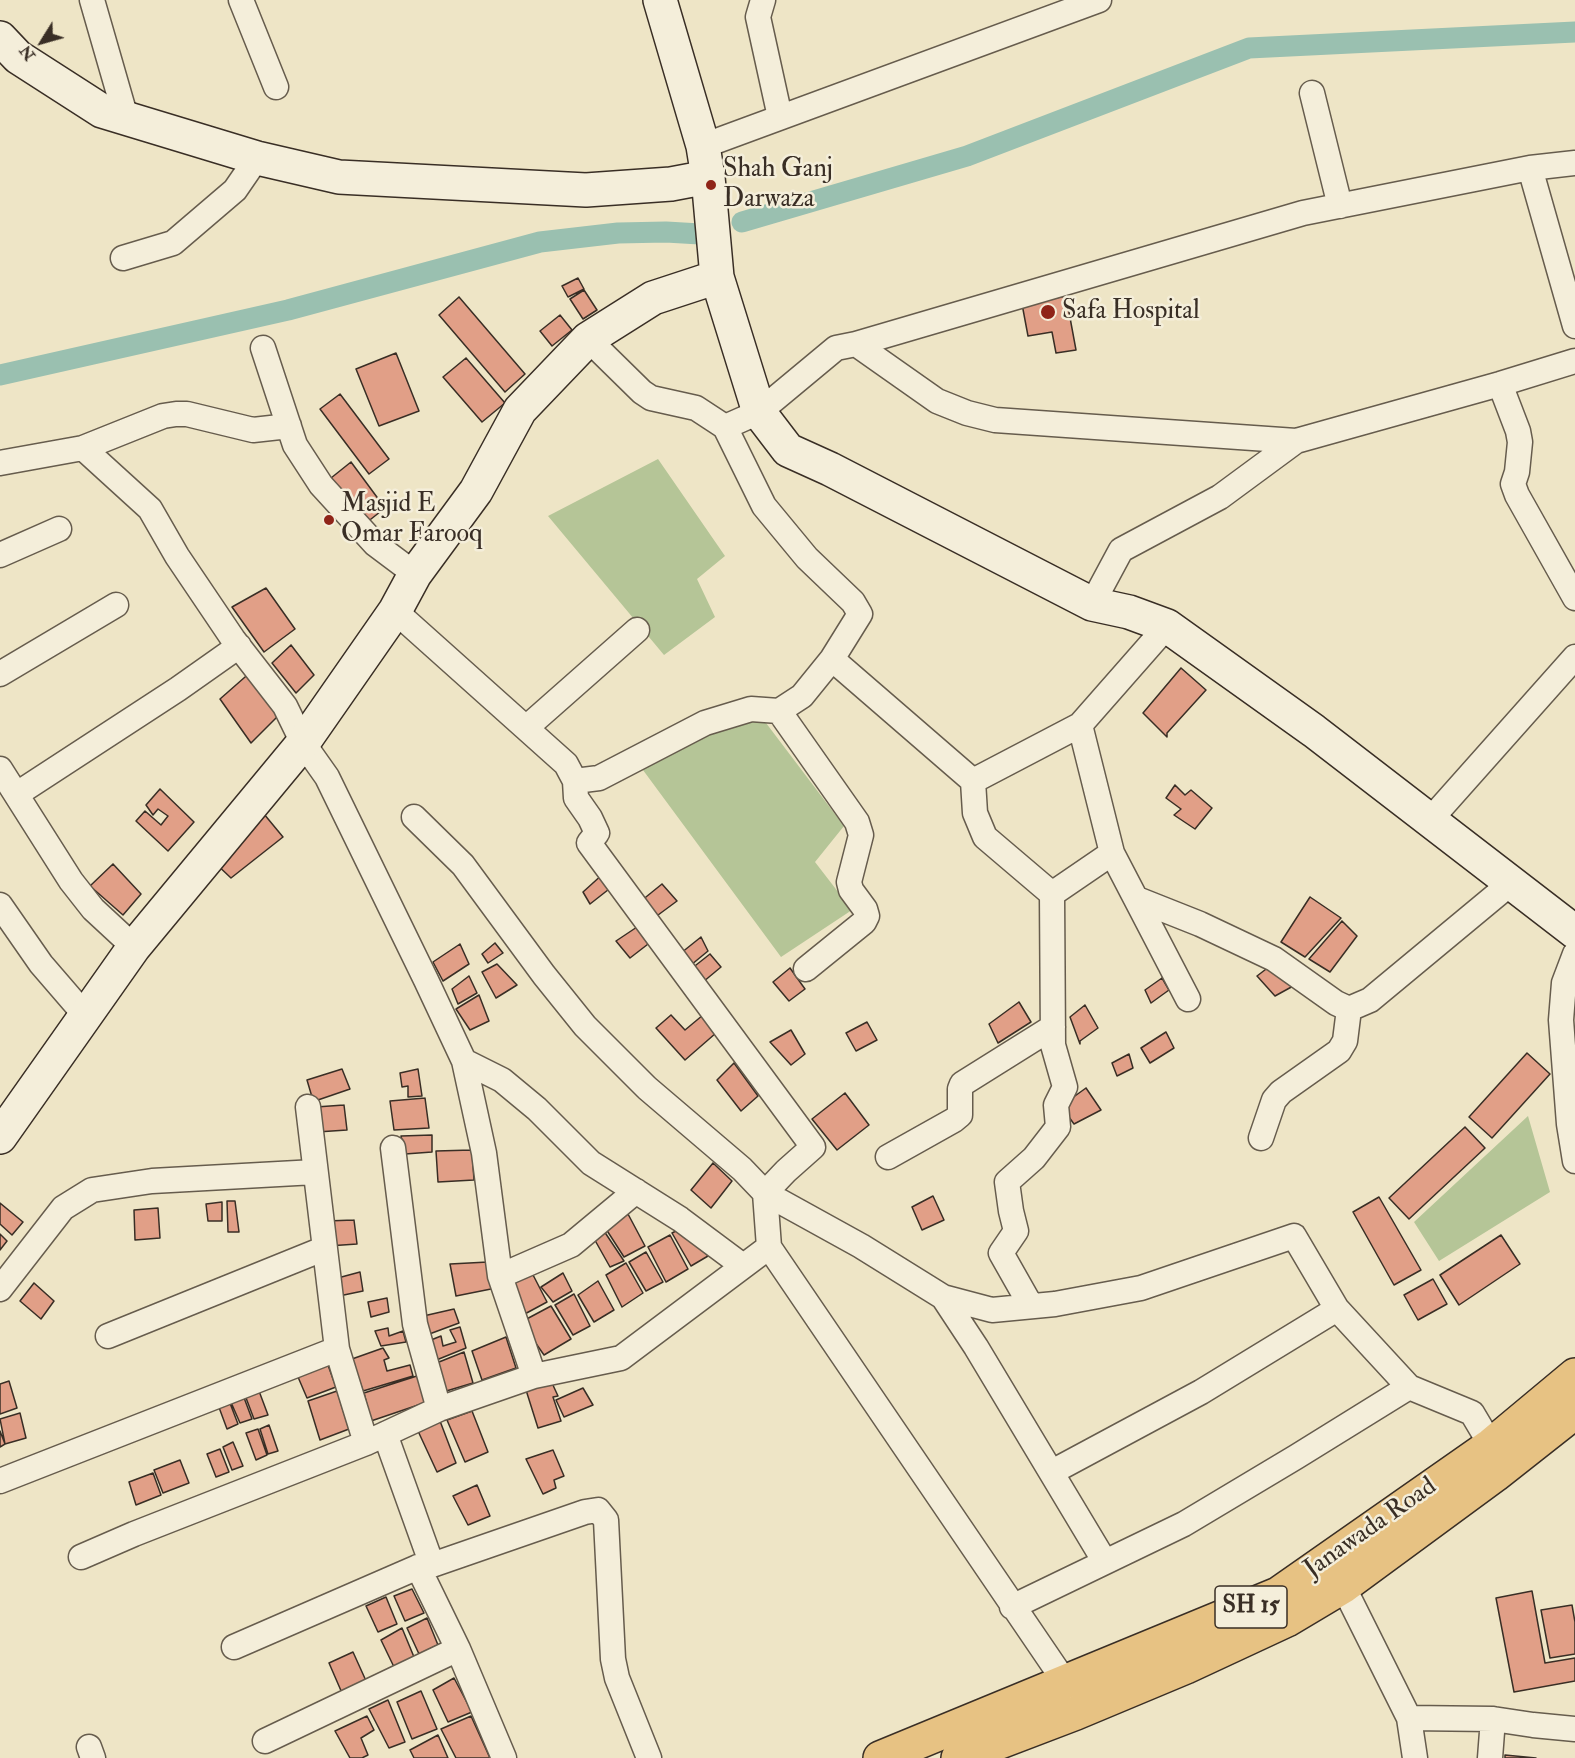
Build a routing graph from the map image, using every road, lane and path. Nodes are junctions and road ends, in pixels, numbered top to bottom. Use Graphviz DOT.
graph roads {
  1 [pos="92,0"];
  2 [pos="241,0"];
  3 [pos="660,0"];
  4 [pos="763,0"];
  5 [pos="1099,0"];
  6 [pos="0,38"];
  7 [pos="276,87"];
  8 [pos="1312,93"];
  9 [pos="780,117"];
  10 [pos="126,118"];
  11 [pos="257,158"];
  12 [pos="706,161"];
  13 [pos="1575,163"];
  14 [pos="1530,168"];
  15 [pos="1340,206"];
  16 [pos="123,258"];
  17 [pos="717,277"];
  18 [pos="1575,326"];
  19 [pos="588,339"];
  20 [pos="856,344"];
  21 [pos="263,348"];
  22 [pos="1575,361"];
  23 [pos="1500,384"];
  24 [pos="759,412"];
  25 [pos="289,426"];
  26 [pos="725,427"];
  27 [pos="1296,441"];
  28 [pos="83,448"];
  29 [pos="0,463"];
  30 [pos="59,529"];
  31 [pos="0,555"];
  32 [pos="415,574"];
  33 [pos="1575,598"];
  34 [pos="1092,604"];
  35 [pos="116,605"];
  36 [pos="394,611"];
  37 [pos="1167,626"];
  38 [pos="637,630"];
  39 [pos="239,646"];
  40 [pos="1575,657"];
  41 [pos="832,658"];
  42 [pos="0,674"];
  43 [pos="779,711"];
  44 [pos="1080,725"];
  45 [pos="526,728"];
  46 [pos="303,742"];
  47 [pos="0,769"];
  48 [pos="575,781"];
  49 [pos="973,781"];
  50 [pos="17,794"];
  51 [pos="414,818"];
  52 [pos="1430,820"];
  53 [pos="1112,853"];
  54 [pos="1511,883"];
  55 [pos="1052,894"];
  56 [pos="1137,899"];
  57 [pos="0,905"];
  58 [pos="1575,932"];
  59 [pos="134,947"];
  60 [pos="1575,954"];
  61 [pos="806,969"];
  62 [pos="1188,999"];
  63 [pos="1350,1009"];
  64 [pos="85,1015"];
  65 [pos="1053,1027"];
  66 [pos="464,1061"];
  67 [pos="308,1107"];
  68 [pos="0,1137"];
  69 [pos="1261,1138"];
  70 [pos="393,1148"];
  71 [pos="888,1157"];
  72 [pos="1575,1161"];
  73 [pos="315,1172"];
  74 [pos="636,1191"];
  75 [pos="765,1193"];
  76 [pos="769,1247"];
  77 [pos="323,1249"];
  78 [pos="743,1266"];
  79 [pos="500,1276"];
  80 [pos="0,1289"];
  81 [pos="943,1297"];
  82 [pos="1031,1306"];
  83 [pos="1337,1309"];
  84 [pos="108,1336"];
  85 [pos="337,1349"];
  86 [pos="1575,1375"];
  87 [pos="534,1376"];
  88 [pos="1409,1387"];
  89 [pos="439,1409"];
  90 [pos="1575,1412"];
  91 [pos="376,1438"];
  92 [pos="1491,1445"];
  93 [pos="1052,1472"];
  94 [pos="0,1481"];
  95 [pos="81,1557"];
  96 [pos="1105,1562"];
  97 [pos="425,1566"];
  98 [pos="1337,1573"];
  99 [pos="1012,1607"];
  100 [pos="234,1647"];
  101 [pos="458,1649"];
  102 [pos="1065,1682"];
  103 [pos="1076,1713"];
  104 [pos="1409,1718"];
  105 [pos="1493,1719"];
  106 [pos="1575,1729"];
  107 [pos="265,1741"];
  108 [pos="998,1751"];
  109 [pos="504,1758"];
  110 [pos="649,1758"];
  111 [pos="880,1758"];
  112 [pos="958,1758"];
  113 [pos="1415,1758"];
  114 [pos="1490,1758"];
  1 -- 10 [label="street"];
  2 -- 7 [label="street"];
  3 -- 12 [label="street"];
  4 -- 9 [label="street"];
  5 -- 9 [label="street"];
  6 -- 10 [label="street"];
  8 -- 15 [label="street"];
  9 -- 12 [label="street"];
  10 -- 11 [label="street"];
  11 -- 12 [label="street"];
  11 -- 16 [label="street"];
  12 -- 17 [label="street"];
  13 -- 14 [label="street"];
  14 -- 15 [label="street"];
  14 -- 18 [label="street"];
  15 -- 20 [label="street"];
  17 -- 19 [label="street"];
  17 -- 24 [label="street"];
  19 -- 26 [label="street"];
  19 -- 32 [label="street"];
  20 -- 24 [label="street"];
  20 -- 27 [label="street"];
  21 -- 25 [label="street"];
  22 -- 23 [label="street"];
  23 -- 27 [label="street"];
  23 -- 33 [label="street"];
  24 -- 26 [label="street"];
  24 -- 34 [label="street"];
  25 -- 28 [label="street"];
  25 -- 32 [label="street"];
  26 -- 41 [label="street"];
  27 -- 34 [label="street"];
  28 -- 29 [label="street"];
  28 -- 39 [label="street"];
  30 -- 31 [label="street"];
  32 -- 36 [label="street"];
  34 -- 37 [label="street"];
  35 -- 42 [label="street"];
  36 -- 45 [label="street"];
  36 -- 46 [label="street"];
  37 -- 44 [label="street"];
  37 -- 52 [label="street"];
  38 -- 45 [label="street"];
  39 -- 46 [label="street"];
  39 -- 50 [label="street"];
  40 -- 52 [label="street"];
  41 -- 43 [label="street"];
  41 -- 49 [label="street"];
  43 -- 48 [label="street"];
  43 -- 61 [label="street"];
  44 -- 49 [label="street"];
  44 -- 53 [label="street"];
  45 -- 48 [label="street"];
  46 -- 59 [label="street"];
  46 -- 66 [label="street"];
  47 -- 50 [label="street"];
  48 -- 75 [label="street"];
  49 -- 55 [label="street"];
  50 -- 59 [label="street"];
  51 -- 75 [label="street"];
  52 -- 54 [label="street"];
  53 -- 55 [label="street"];
  53 -- 56 [label="street"];
  54 -- 58 [label="street"];
  54 -- 63 [label="street"];
  55 -- 65 [label="street"];
  56 -- 62 [label="street"];
  56 -- 63 [label="street"];
  57 -- 64 [label="street"];
  59 -- 64 [label="street"];
  60 -- 72 [label="street"];
  63 -- 69 [label="street"];
  64 -- 68 [label="street"];
  65 -- 71 [label="street"];
  65 -- 82 [label="street"];
  66 -- 74 [label="street"];
  66 -- 79 [label="street"];
  67 -- 73 [label="street"];
  70 -- 89 [label="street"];
  73 -- 77 [label="street"];
  73 -- 80 [label="street"];
  74 -- 78 [label="street"];
  74 -- 79 [label="street"];
  75 -- 76 [label="street"];
  75 -- 81 [label="street"];
  76 -- 78 [label="street"];
  76 -- 99 [label="street"];
  77 -- 84 [label="street"];
  77 -- 85 [label="street"];
  78 -- 87 [label="street"];
  79 -- 87 [label="street"];
  81 -- 82 [label="street"];
  81 -- 93 [label="street"];
  82 -- 83 [label="street"];
  83 -- 88 [label="street"];
  83 -- 93 [label="street"];
  85 -- 91 [label="street"];
  85 -- 94 [label="street"];
  86 -- 92 [label="main road, Janawada Road / SH 15"];
  87 -- 89 [label="street"];
  88 -- 92 [label="street"];
  88 -- 96 [label="street"];
  89 -- 91 [label="street"];
  90 -- 98 [label="main road, Janawada Road / SH 15"];
  91 -- 95 [label="street"];
  91 -- 97 [label="street"];
  92 -- 98 [label="main road, Janawada Road / SH 15"];
  93 -- 96 [label="street"];
  96 -- 99 [label="street"];
  97 -- 100 [label="street"];
  97 -- 101 [label="street"];
  97 -- 110 [label="street"];
  98 -- 102 [label="main road, Janawada Road / SH 15"];
  98 -- 103 [label="main road, Janawada Road / SH 15"];
  98 -- 104 [label="street"];
  99 -- 102 [label="street"];
  101 -- 107 [label="street"];
  101 -- 109 [label="street"];
  102 -- 103 [label="street"];
  102 -- 111 [label="main road, Janawada Road / SH 15"];
  103 -- 108 [label="main road, Janawada Road / SH 15"];
  104 -- 105 [label="street"];
  104 -- 113 [label="street"];
  105 -- 106 [label="street"];
  105 -- 114 [label="street"];
  108 -- 112 [label="main road, Janawada Road / SH 15"];
}
